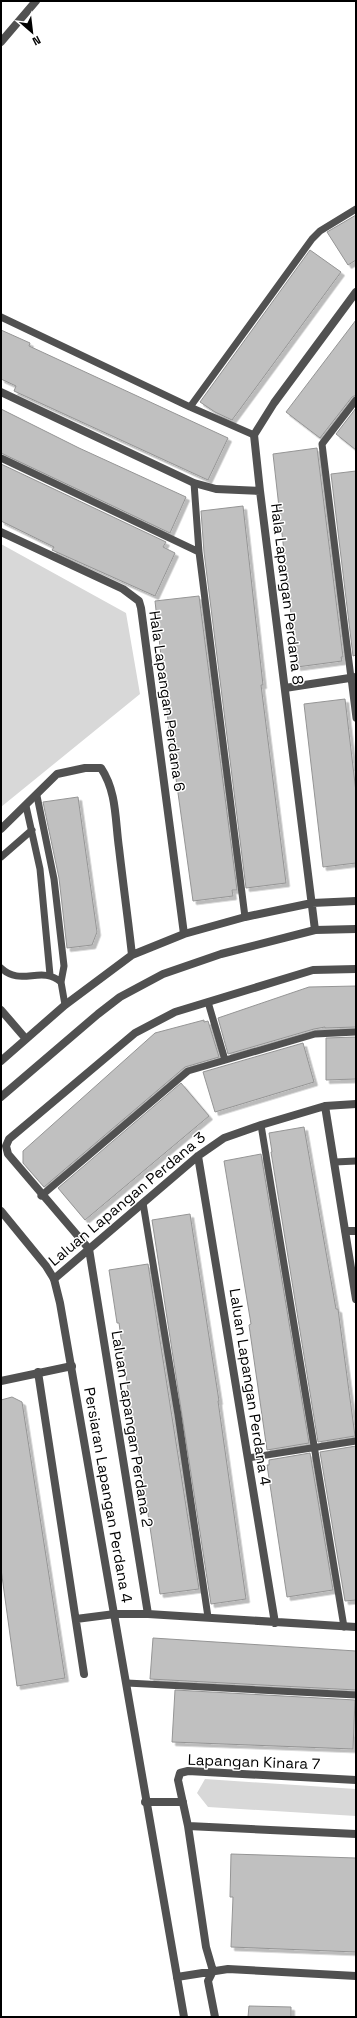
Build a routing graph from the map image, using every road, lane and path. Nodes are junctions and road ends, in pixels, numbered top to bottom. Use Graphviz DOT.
graph roads {
  1 [pos="36,1"];
  2 [pos="1,42"];
  3 [pos="356,209"];
  4 [pos="356,292"];
  5 [pos="1,317"];
  6 [pos="1,392"];
  7 [pos="356,400"];
  8 [pos="190,407"];
  9 [pos="254,435"];
  10 [pos="1,458"];
  11 [pos="194,484"];
  12 [pos="260,491"];
  13 [pos="1,532"];
  14 [pos="199,552"];
  15 [pos="354,678"];
  16 [pos="285,688"];
  17 [pos="356,718"];
  18 [pos="37,796"];
  19 [pos="26,806"];
  20 [pos="1,829"];
  21 [pos="32,830"];
  22 [pos="1,857"];
  23 [pos="356,901"];
  24 [pos="312,903"];
  25 [pos="245,917"];
  26 [pos="356,929"];
  27 [pos="315,930"];
  28 [pos="184,934"];
  29 [pos="132,955"];
  30 [pos="1,968"];
  31 [pos="356,969"];
  32 [pos="50,975"];
  33 [pos="61,982"];
  34 [pos="208,1002"];
  35 [pos="65,1004"];
  36 [pos="1,1010"];
  37 [pos="356,1032"];
  38 [pos="26,1039"];
  39 [pos="225,1060"];
  40 [pos="1,1061"];
  41 [pos="1,1097"];
  42 [pos="356,1104"];
  43 [pos="325,1106"];
  44 [pos="261,1125"];
  45 [pos="198,1156"];
  46 [pos="356,1161"];
  47 [pos="335,1162"];
  48 [pos="42,1196"];
  49 [pos="143,1203"];
  50 [pos="1,1211"];
  51 [pos="345,1231"];
  52 [pos="356,1231"];
  53 [pos="88,1249"];
  54 [pos="54,1279"];
  55 [pos="356,1299"];
  56 [pos="72,1366"];
  57 [pos="38,1372"];
  58 [pos="1,1381"];
  59 [pos="356,1441"];
  60 [pos="314,1448"];
  61 [pos="248,1458"];
  62 [pos="115,1614"];
  63 [pos="148,1614"];
  64 [pos="208,1617"];
  65 [pos="76,1619"];
  66 [pos="275,1622"];
  67 [pos="344,1627"];
  68 [pos="356,1627"];
  69 [pos="84,1674"];
  70 [pos="127,1683"];
  71 [pos="356,1695"];
  72 [pos="356,1780"];
  73 [pos="145,1802"];
  74 [pos="183,1802"];
  75 [pos="188,1826"];
  76 [pos="356,1834"];
  77 [pos="213,1971"];
  78 [pos="356,1976"];
  79 [pos="177,1977"];
  80 [pos="184,2017"];
  81 [pos="214,2017"];
  1 -- 2 [label="street"];
  3 -- 8 [label="lane"];
  4 -- 9 [label="street"];
  5 -- 8 [label="lane"];
  6 -- 11 [label="street"];
  7 -- 15 [label="lane"];
  8 -- 9 [label="lane"];
  9 -- 12 [label="street, Hala Lapangan Perdana 8"];
  10 -- 14 [label="lane"];
  11 -- 12 [label="street"];
  11 -- 14 [label="lane"];
  12 -- 16 [label="street, Hala Lapangan Perdana 8"];
  13 -- 28 [label="street, Hala Lapangan Perdana 6"];
  14 -- 25 [label="lane"];
  15 -- 16 [label="street"];
  15 -- 17 [label="lane"];
  16 -- 24 [label="street, Hala Lapangan Perdana 8"];
  18 -- 19 [label="street"];
  18 -- 29 [label="street"];
  18 -- 33 [label="lane"];
  19 -- 20 [label="street"];
  19 -- 21 [label="lane"];
  21 -- 22 [label="lane"];
  21 -- 32 [label="lane"];
  23 -- 24 [label="street"];
  24 -- 25 [label="street"];
  24 -- 27 [label="street, Hala Lapangan Perdana 8"];
  25 -- 28 [label="street"];
  26 -- 27 [label="street"];
  27 -- 41 [label="street"];
  28 -- 29 [label="street"];
  29 -- 35 [label="street"];
  30 -- 32 [label="lane"];
  31 -- 34 [label="street"];
  32 -- 33 [label="lane"];
  33 -- 35 [label="lane"];
  34 -- 39 [label="lane"];
  34 -- 48 [label="street"];
  35 -- 38 [label="street"];
  36 -- 38 [label="street"];
  37 -- 39 [label="lane"];
  38 -- 40 [label="street"];
  39 -- 48 [label="lane"];
  42 -- 43 [label="street, Laluan Lapangan Perdana 3"];
  43 -- 44 [label="street, Laluan Lapangan Perdana 3"];
  43 -- 47 [label="street"];
  44 -- 45 [label="street, Laluan Lapangan Perdana 3"];
  44 -- 60 [label="lane"];
  45 -- 49 [label="street, Laluan Lapangan Perdana 3"];
  45 -- 61 [label="street, Laluan Lapangan Perdana 4"];
  46 -- 47 [label="lane"];
  47 -- 51 [label="street"];
  48 -- 53 [label="street"];
  49 -- 53 [label="street, Laluan Lapangan Perdana 3"];
  49 -- 64 [label="lane"];
  50 -- 54 [label="street, Persiaran Lapangan Perdana 4"];
  51 -- 52 [label="street"];
  51 -- 55 [label="street"];
  53 -- 54 [label="street, Laluan Lapangan Perdana 3"];
  53 -- 63 [label="street, Laluan Lapangan Perdana 2"];
  54 -- 56 [label="street, Persiaran Lapangan Perdana 4"];
  56 -- 57 [label="street"];
  56 -- 62 [label="street, Persiaran Lapangan Perdana 4"];
  57 -- 58 [label="street"];
  57 -- 65 [label="street"];
  59 -- 60 [label="lane"];
  60 -- 61 [label="lane"];
  60 -- 67 [label="lane"];
  61 -- 66 [label="street, Laluan Lapangan Perdana 4"];
  62 -- 63 [label="street"];
  62 -- 65 [label="street"];
  62 -- 70 [label="street, Persiaran Lapangan Perdana 4"];
  63 -- 64 [label="street"];
  64 -- 66 [label="street"];
  65 -- 69 [label="street"];
  66 -- 67 [label="street"];
  67 -- 68 [label="street"];
  70 -- 71 [label="lane"];
  70 -- 73 [label="street, Persiaran Lapangan Perdana 4"];
  72 -- 74 [label="street, Lapangan Kinara 7"];
  73 -- 74 [label="street"];
  73 -- 79 [label="street, Persiaran Lapangan Perdana 4"];
  74 -- 75 [label="street, Lapangan Kinara 7"];
  75 -- 76 [label="street"];
  75 -- 77 [label="street, Lapangan Kinara 7"];
  77 -- 78 [label="street"];
  77 -- 79 [label="street"];
  77 -- 81 [label="street"];
  79 -- 80 [label="street, Persiaran Lapangan Perdana 4"];
}
